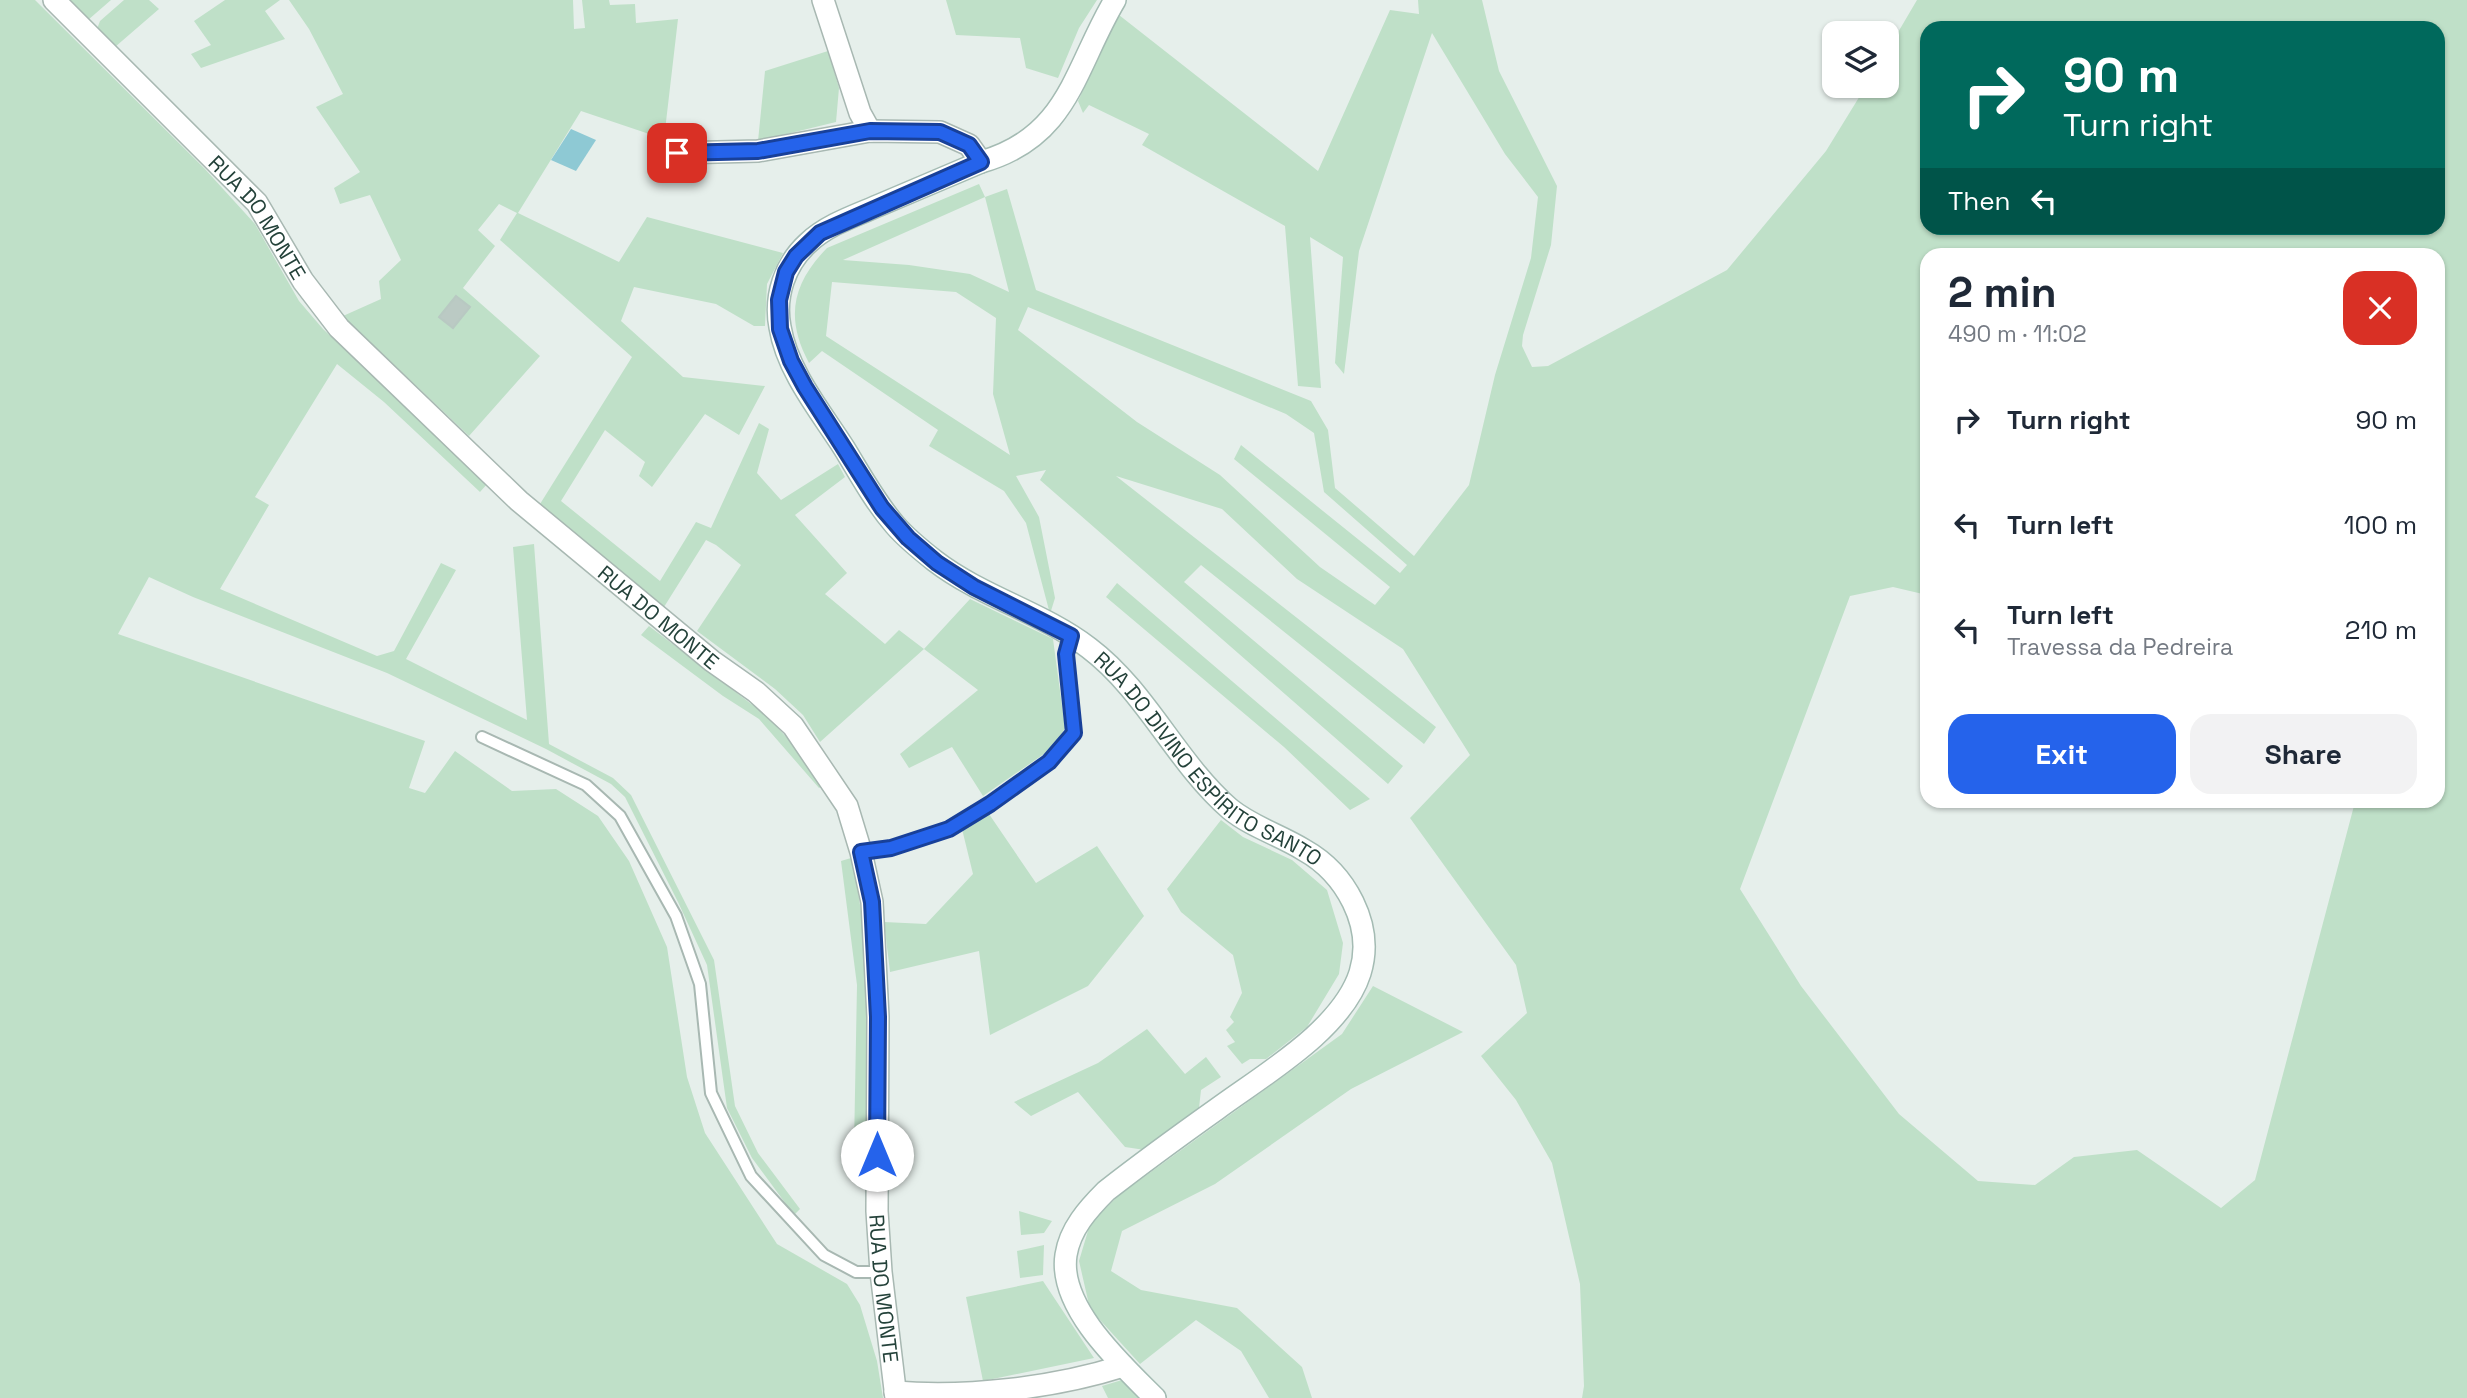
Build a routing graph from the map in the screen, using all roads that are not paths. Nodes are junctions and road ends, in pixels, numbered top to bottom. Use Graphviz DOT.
graph roads {
  1 [pos="54,0"];
  2 [pos="823,0"];
  3 [pos="1115,0"];
  4 [pos="870,131"];
  5 [pos="677,153"];
  6 [pos="981,162"];
  7 [pos="1071,636"];
  8 [pos="482,737"];
  9 [pos="861,852"];
  10 [pos="881,1272"];
  11 [pos="1123,1366"];
  12 [pos="895,1395"];
  13 [pos="1155,1398"];
  1 -- 9 [label="street, RUA DO MONTE"];
  2 -- 4 [label="street"];
  3 -- 6 [label="street, RUA DO DIVINO ESPÍRITO SANTO"];
  4 -- 5 [label="street"];
  4 -- 6 [label="street"];
  6 -- 7 [label="street, RUA DO DIVINO ESPÍRITO SANTO"];
  7 -- 9 [label="lane"];
  7 -- 11 [label="street, RUA DO DIVINO ESPÍRITO SANTO"];
  8 -- 10 [label="lane"];
  9 -- 10 [label="street, RUA DO MONTE"];
  10 -- 12 [label="street, RUA DO MONTE"];
  11 -- 12 [label="street"];
  11 -- 13 [label="street, RUA DO DIVINO ESPÍRITO SANTO"];
}
